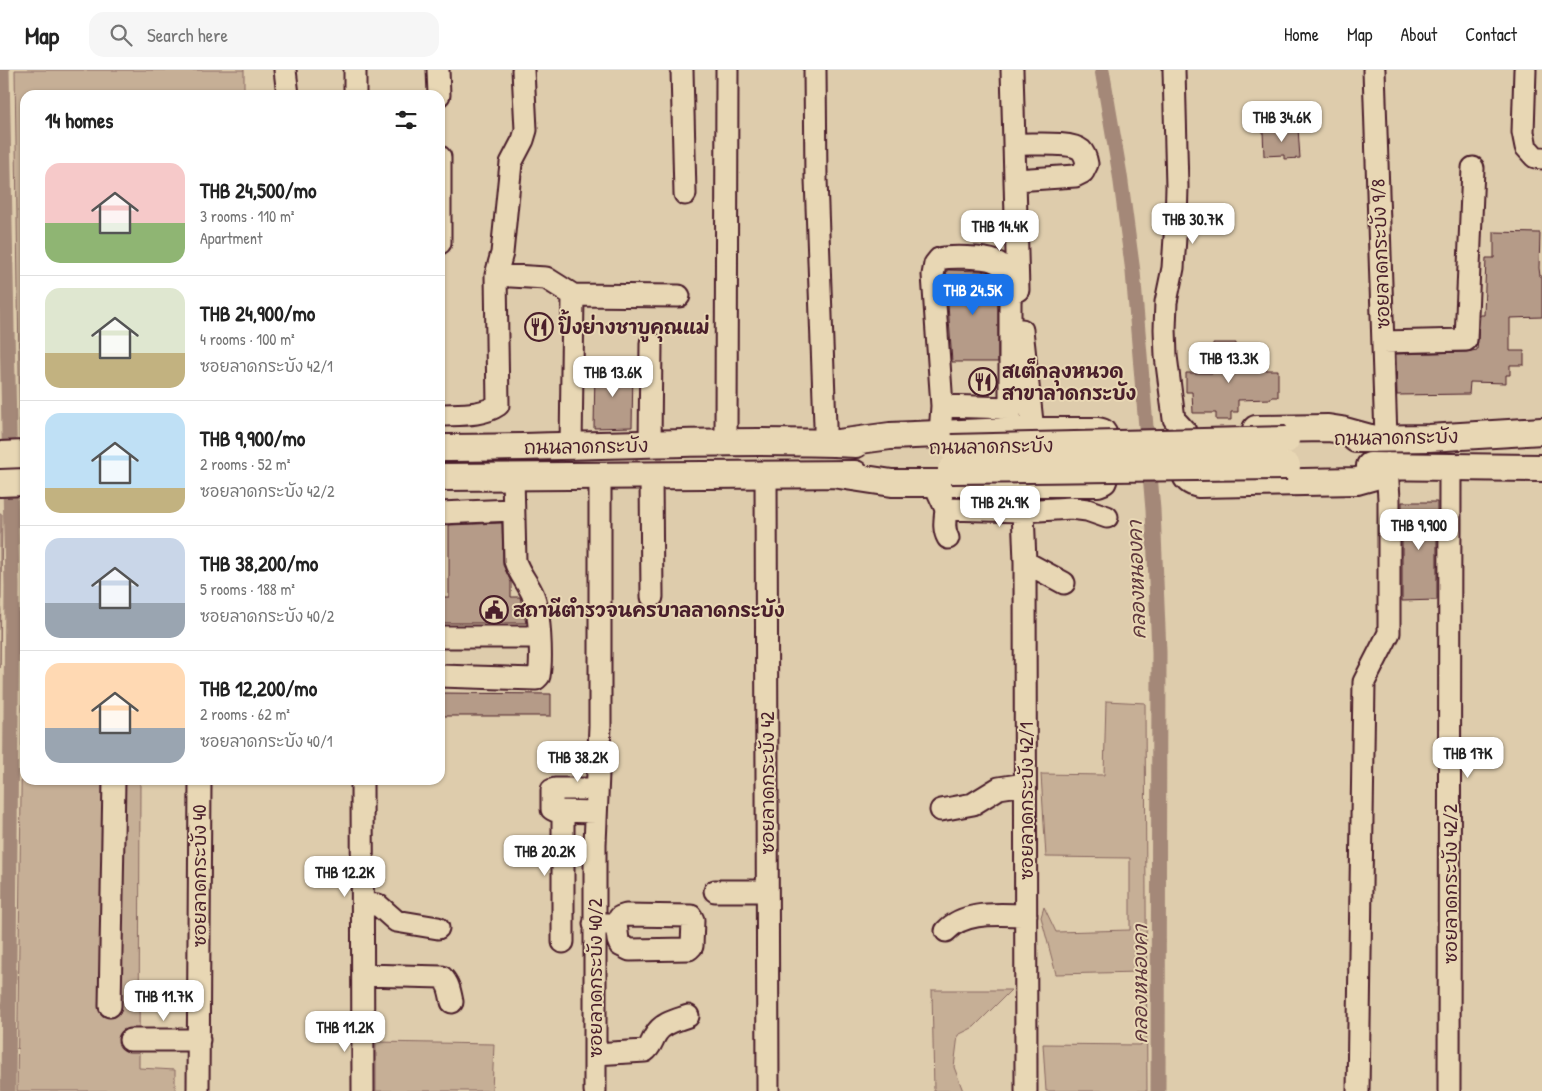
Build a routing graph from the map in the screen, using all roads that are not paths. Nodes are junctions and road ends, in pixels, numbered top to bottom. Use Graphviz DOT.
graph roads {
  1 [pos="285,70"];
  2 [pos="356,70"];
  3 [pos="438,70"];
  4 [pos="523,70"];
  5 [pos="682,70"];
  6 [pos="727,70"];
  7 [pos="815,70"];
  8 [pos="1012,70"];
  9 [pos="1174,70"];
  10 [pos="1374,70"];
  11 [pos="1525,70"];
  12 [pos="287,90"];
  13 [pos="355,90"];
  14 [pos="439,90"];
  15 [pos="1015,144"];
  16 [pos="1542,158"];
  17 [pos="1472,168"];
  18 [pos="1016,180"];
  19 [pos="685,194"];
  20 [pos="496,275"];
  21 [pos="573,295"];
  22 [pos="679,296"];
  23 [pos="1383,342"];
  24 [pos="652,343"];
  25 [pos="942,406"];
  26 [pos="445,414"];
  27 [pos="1018,424"];
  28 [pos="1185,430"];
  29 [pos="1542,431"];
  30 [pos="1380,438"];
  31 [pos="1429,438"];
  32 [pos="726,442"];
  33 [pos="831,443"];
  34 [pos="1542,443"];
  35 [pos="650,445"];
  36 [pos="571,446"];
  37 [pos="445,448"];
  38 [pos="512,448"];
  39 [pos="20,454"];
  40 [pos="0,455"];
  41 [pos="944,459"];
  42 [pos="1387,466"];
  43 [pos="1450,468"];
  44 [pos="1542,468"];
  45 [pos="652,474"];
  46 [pos="766,475"];
  47 [pos="513,476"];
  48 [pos="600,476"];
  49 [pos="445,477"];
  50 [pos="20,482"];
  51 [pos="0,483"];
  52 [pos="946,509"];
  53 [pos="513,510"];
  54 [pos="1023,511"];
  55 [pos="445,513"];
  56 [pos="1107,517"];
  57 [pos="948,538"];
  58 [pos="1025,562"];
  59 [pos="1064,583"];
  60 [pos="652,598"];
  61 [pos="445,637"];
  62 [pos="539,638"];
  63 [pos="445,676"];
  64 [pos="1025,784"];
  65 [pos="114,785"];
  66 [pos="200,785"];
  67 [pos="362,785"];
  68 [pos="596,789"];
  69 [pos="941,810"];
  70 [pos="563,812"];
  71 [pos="596,812"];
  72 [pos="715,890"];
  73 [pos="767,891"];
  74 [pos="363,904"];
  75 [pos="1026,915"];
  76 [pos="594,924"];
  77 [pos="616,924"];
  78 [pos="438,928"];
  79 [pos="946,931"];
  80 [pos="563,942"];
  81 [pos="363,975"];
  82 [pos="452,1002"];
  83 [pos="110,1006"];
  84 [pos="688,1016"];
  85 [pos="130,1040"];
  86 [pos="198,1040"];
  87 [pos="595,1054"];
  88 [pos="198,1091"];
  89 [pos="363,1091"];
  90 [pos="595,1091"];
  91 [pos="768,1091"];
  92 [pos="1026,1091"];
  93 [pos="1358,1091"];
  94 [pos="1449,1091"];
  1 -- 12 [label="street"];
  2 -- 13 [label="street"];
  3 -- 14 [label="street"];
  4 -- 20 [label="street"];
  5 -- 19 [label="street"];
  6 -- 32 [label="street"];
  7 -- 33 [label="street"];
  8 -- 15 [label="street"];
  9 -- 28 [label="street"];
  10 -- 23 [label="street, ซอยลาดกระบัง 9/8"];
  11 -- 16 [label="street"];
  15 -- 18 [label="street"];
  15 -- 18 [label="street"];
  17 -- 23 [label="street"];
  18 -- 27 [label="street"];
  20 -- 21 [label="street"];
  20 -- 26 [label="street"];
  21 -- 22 [label="street"];
  21 -- 36 [label="street"];
  23 -- 30 [label="street, ซอยลาดกระบัง 9/8"];
  24 -- 35 [label="street"];
  25 -- 27 [label="street"];
  25 -- 27 [label="street"];
  25 -- 41 [label="street"];
  27 -- 41 [label="main road"];
  27 -- 41 [label="main road"];
  28 -- 30 [label="main road"];
  28 -- 42 [label="main road"];
  29 -- 31 [label="main road, ถนนลาดกระบัง"];
  30 -- 31 [label="main road, ถนนลาดกระบัง"];
  30 -- 41 [label="main road, ถนนลาดกระบัง, bridge"];
  31 -- 34 [label="main road"];
  32 -- 33 [label="main road, ถนนลาดกระบัง"];
  32 -- 35 [label="main road, ถนนลาดกระบัง"];
  33 -- 41 [label="main road, ถนนลาดกระบัง"];
  35 -- 36 [label="main road, ถนนลาดกระบัง"];
  36 -- 38 [label="main road, ถนนลาดกระบัง"];
  37 -- 38 [label="main road, ถนนลาดกระบัง"];
  38 -- 47 [label="main road"];
  39 -- 40 [label="main road"];
  41 -- 42 [label="main road, ถนนลาดกระบัง, bridge"];
  41 -- 46 [label="main road, ถนนลาดกระบัง"];
  41 -- 52 [label="street"];
  42 -- 43 [label="main road, ถนนลาดกระบัง"];
  42 -- 93 [label="street"];
  43 -- 44 [label="main road, ถนนลาดกระบัง"];
  43 -- 94 [label="street, ซอยลาดกระบัง 42/2"];
  45 -- 46 [label="main road, ถนนลาดกระบัง"];
  45 -- 48 [label="main road, ถนนลาดกระบัง"];
  45 -- 60 [label="street"];
  46 -- 73 [label="street, ซอยลาดกระบัง 42"];
  47 -- 48 [label="main road, ถนนลาดกระบัง"];
  47 -- 49 [label="main road, ถนนลาดกระบัง"];
  47 -- 53 [label="street"];
  48 -- 68 [label="street, ซอยลาดกระบัง 40/2"];
  50 -- 51 [label="main road"];
  52 -- 54 [label="street"];
  52 -- 57 [label="street"];
  53 -- 55 [label="street"];
  53 -- 62 [label="street"];
  54 -- 56 [label="street"];
  54 -- 58 [label="street, ซอยลาดกระบัง 42/1"];
  58 -- 59 [label="street"];
  58 -- 64 [label="street, ซอยลาดกระบัง 42/1"];
  61 -- 62 [label="street"];
  62 -- 63 [label="street"];
  64 -- 69 [label="street"];
  64 -- 75 [label="street, ซอยลาดกระบัง 42/1"];
  65 -- 83 [label="street"];
  66 -- 86 [label="street, ซอยลาดกระบัง 40"];
  67 -- 74 [label="street"];
  68 -- 70 [label="street"];
  68 -- 71 [label="street, ซอยลาดกระบัง 40/2"];
  70 -- 71 [label="street"];
  70 -- 80 [label="street"];
  71 -- 76 [label="street, ซอยลาดกระบัง 40/2"];
  72 -- 73 [label="street"];
  73 -- 91 [label="street, ซอยลาดกระบัง 42"];
  74 -- 78 [label="street"];
  74 -- 81 [label="street"];
  75 -- 79 [label="street"];
  75 -- 92 [label="street, ซอยลาดกระบัง 42/1"];
  76 -- 77 [label="street"];
  76 -- 87 [label="street, ซอยลาดกระบัง 40/2"];
  81 -- 82 [label="street"];
  81 -- 89 [label="street"];
  84 -- 87 [label="street"];
  85 -- 86 [label="street"];
  86 -- 88 [label="street, ซอยลาดกระบัง 40"];
  87 -- 90 [label="street, ซอยลาดกระบัง 40/2"];
}
